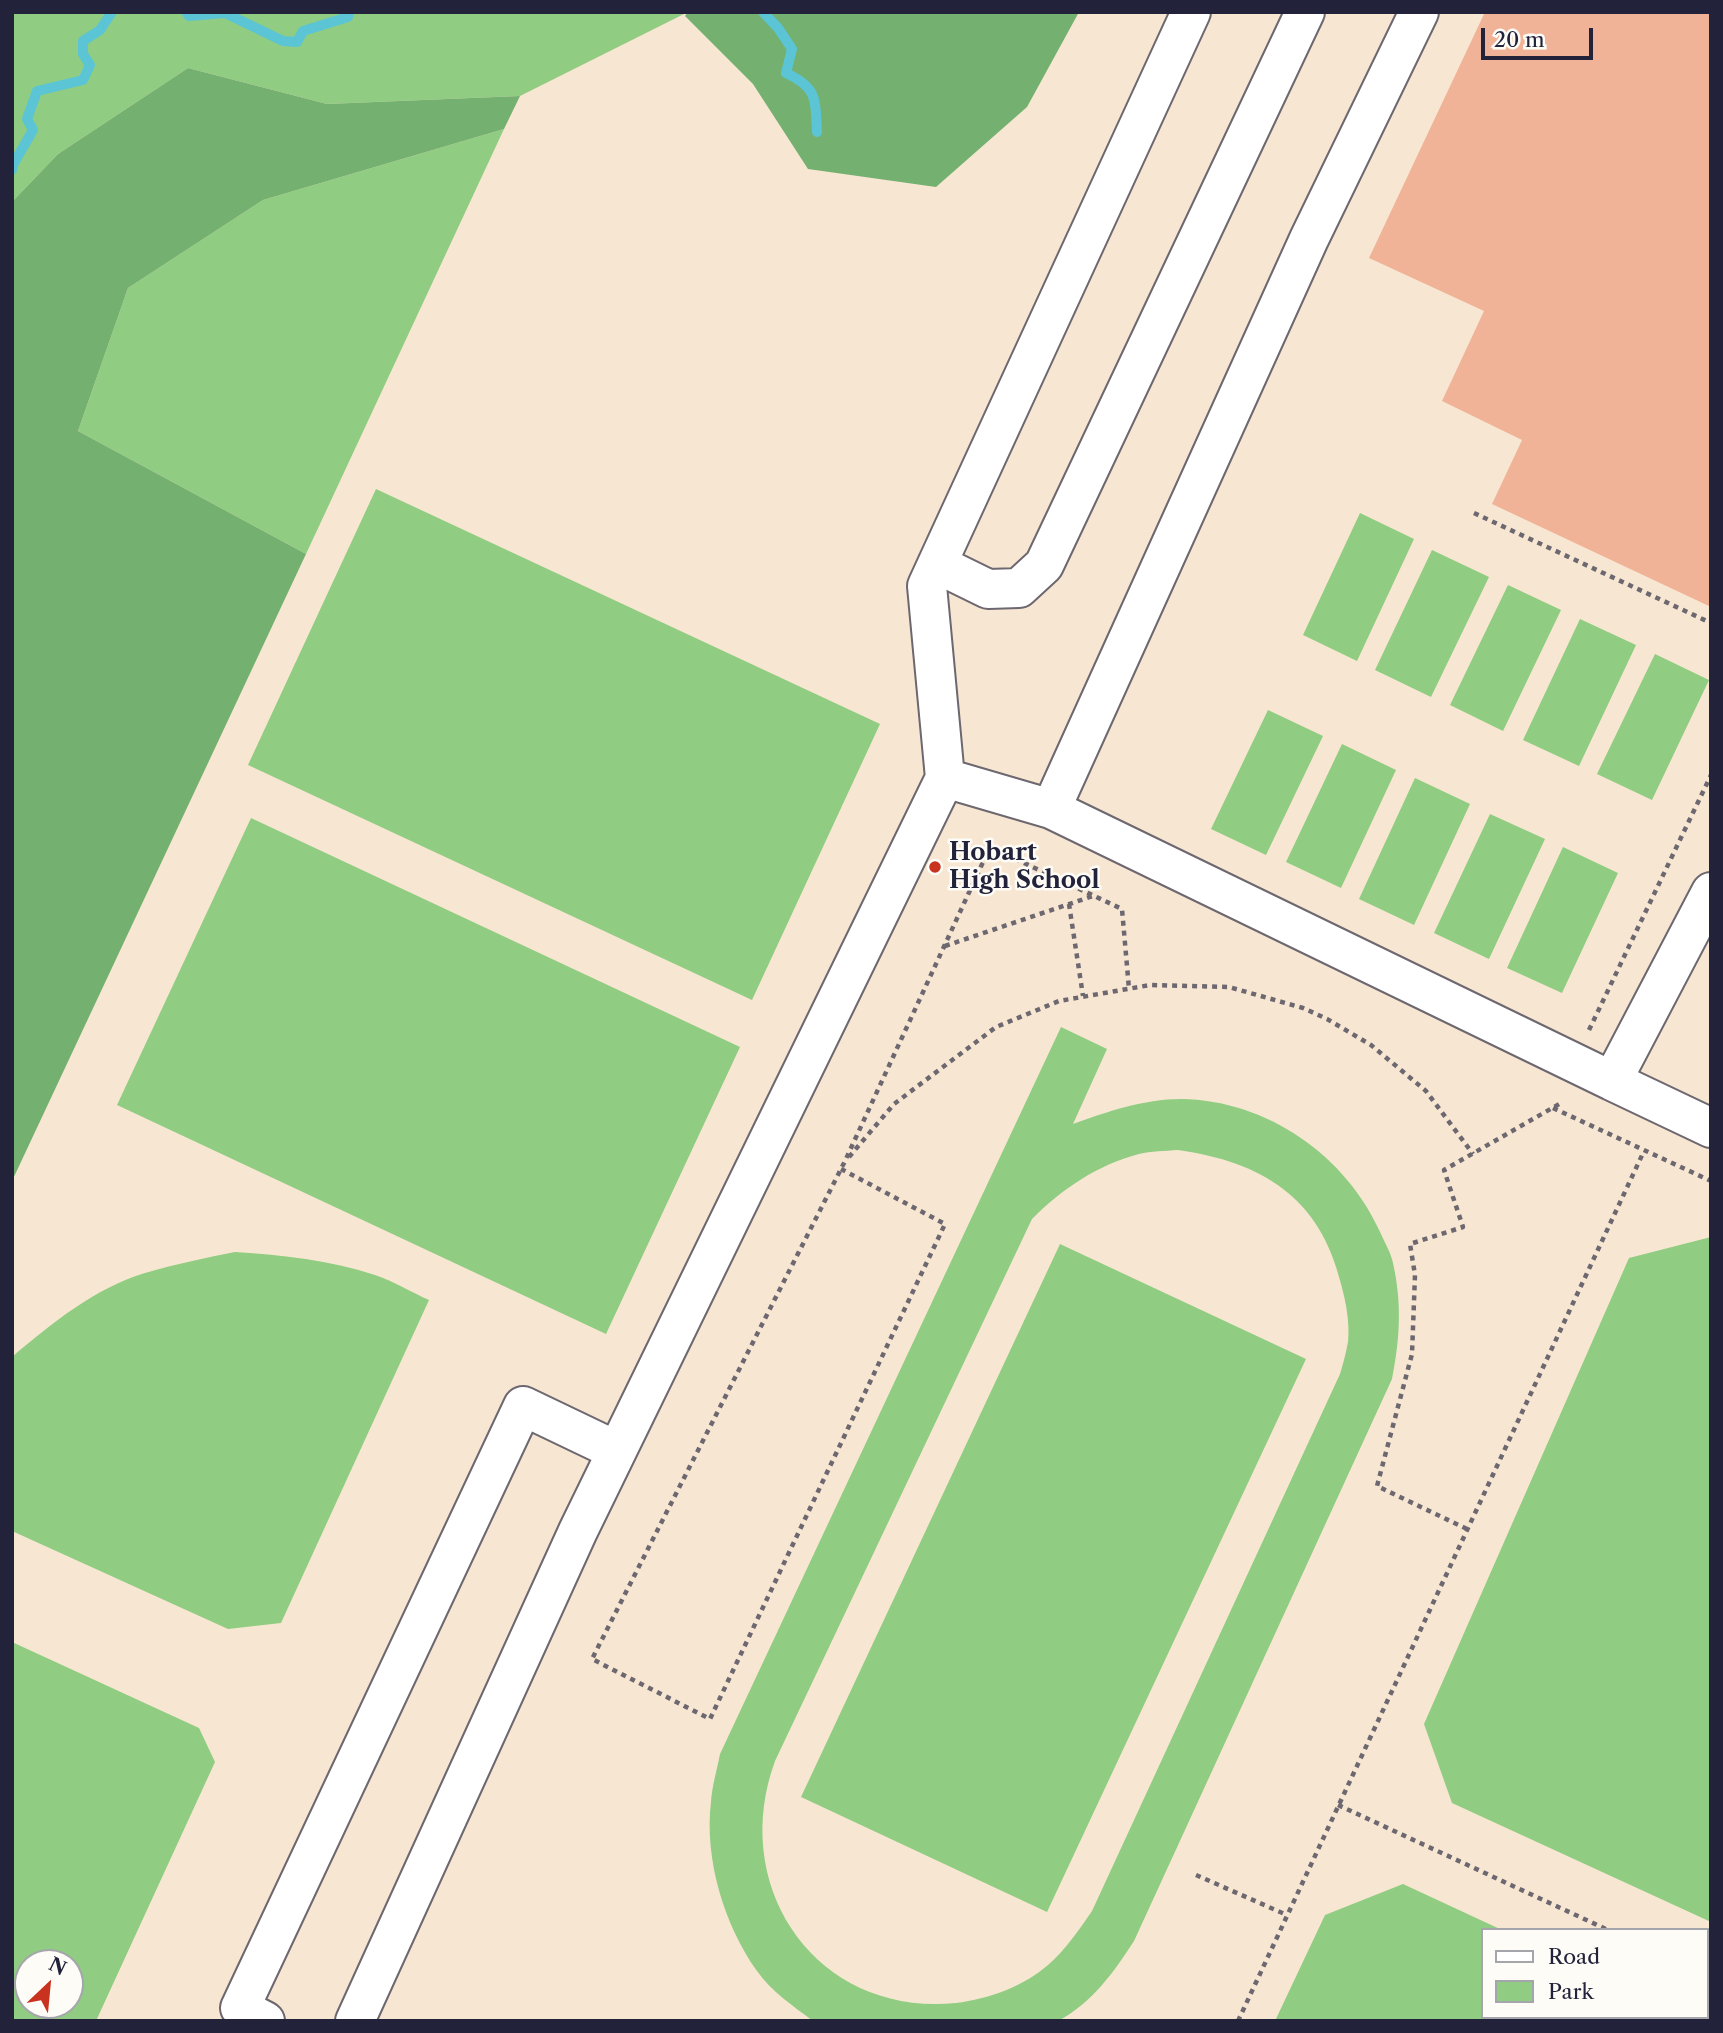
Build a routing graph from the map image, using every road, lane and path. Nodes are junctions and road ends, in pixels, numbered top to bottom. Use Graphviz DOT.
graph roads {
  1 [pos="1191,12"];
  2 [pos="1305,12"];
  3 [pos="1419,12"];
  4 [pos="1474,513"];
  5 [pos="937,564"];
  6 [pos="1711,623"];
  7 [pos="1711,775"];
  8 [pos="945,778"];
  9 [pos="1051,809"];
  10 [pos="1711,892"];
  11 [pos="1094,895"];
  12 [pos="1069,904"];
  13 [pos="944,946"];
  14 [pos="1129,989"];
  15 [pos="1083,997"];
  16 [pos="1583,1035"];
  17 [pos="1612,1081"];
  18 [pos="1561,1103"];
  19 [pos="1553,1108"];
  20 [pos="1711,1128"];
  21 [pos="1644,1151"];
  22 [pos="1473,1154"];
  23 [pos="845,1161"];
  24 [pos="841,1169"];
  25 [pos="1711,1181"];
  26 [pos="617,1451"];
  27 [pos="1467,1529"];
  28 [pos="1338,1805"];
  29 [pos="1196,1875"];
  30 [pos="1287,1915"];
  31 [pos="1604,1928"];
  32 [pos="265,2021"];
  33 [pos="355,2021"];
  34 [pos="1238,2021"];
  1 -- 5 [label="lane"];
  2 -- 5 [label="lane"];
  3 -- 9 [label="lane"];
  4 -- 6 [label="path"];
  5 -- 8 [label="lane"];
  7 -- 16 [label="path"];
  8 -- 9 [label="lane"];
  8 -- 26 [label="lane"];
  9 -- 17 [label="lane"];
  10 -- 17 [label="lane"];
  11 -- 12 [label="path"];
  11 -- 13 [label="path"];
  11 -- 14 [label="path"];
  12 -- 13 [label="path"];
  12 -- 15 [label="path"];
  13 -- 23 [label="path"];
  14 -- 15 [label="path"];
  14 -- 22 [label="path"];
  15 -- 23 [label="path"];
  17 -- 20 [label="lane"];
  18 -- 19 [label="path"];
  19 -- 21 [label="path"];
  19 -- 22 [label="path"];
  21 -- 25 [label="path"];
  21 -- 27 [label="path"];
  22 -- 27 [label="path"];
  23 -- 24 [label="path"];
  24 -- 24 [label="path"];
  26 -- 32 [label="lane"];
  26 -- 33 [label="lane"];
  27 -- 28 [label="path"];
  28 -- 30 [label="path"];
  28 -- 31 [label="path"];
  29 -- 30 [label="path"];
  30 -- 34 [label="path"];
}
